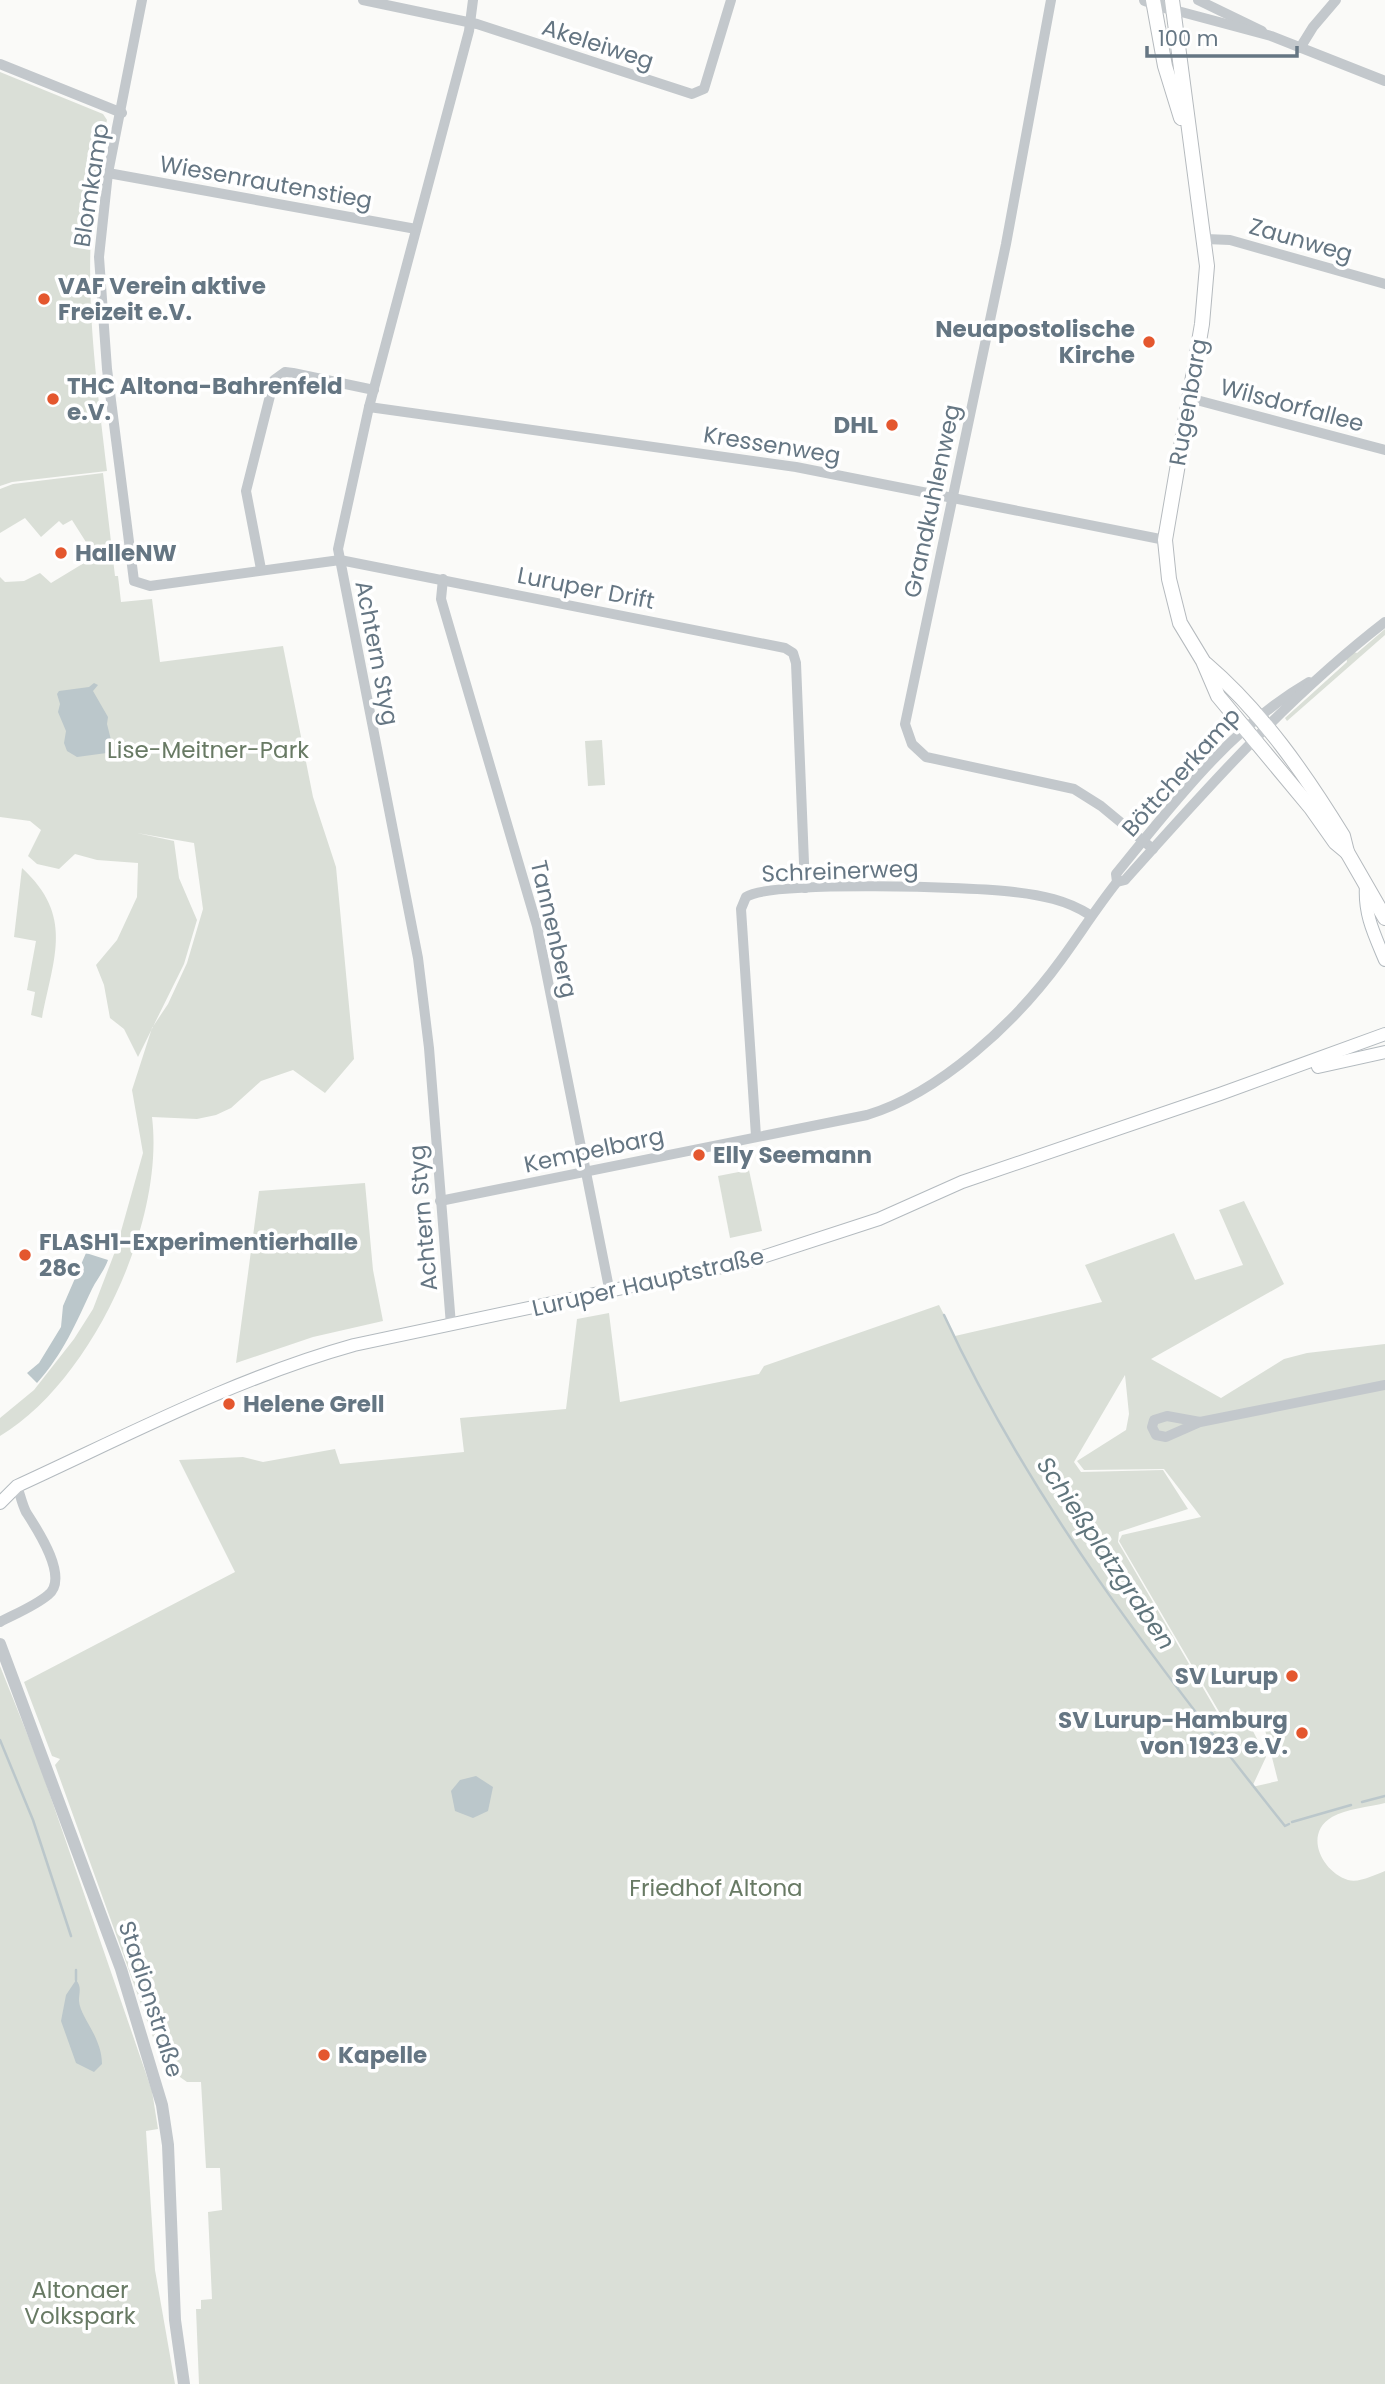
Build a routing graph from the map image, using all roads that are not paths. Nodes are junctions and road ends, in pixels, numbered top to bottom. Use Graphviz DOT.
graph roads {
  1 [pos="142,0"];
  2 [pos="363,0"];
  3 [pos="472,0"];
  4 [pos="731,0"];
  5 [pos="1051,0"];
  6 [pos="1198,0"];
  7 [pos="1336,0"];
  8 [pos="1151,1"];
  9 [pos="1173,5"];
  10 [pos="469,22"];
  11 [pos="1271,36"];
  12 [pos="1300,48"];
  13 [pos="0,64"];
  14 [pos="1385,81"];
  15 [pos="122,113"];
  16 [pos="1187,135"];
  17 [pos="108,173"];
  18 [pos="416,229"];
  19 [pos="1206,239"];
  20 [pos="1385,284"];
  21 [pos="374,390"];
  22 [pos="1189,398"];
  23 [pos="369,407"];
  24 [pos="1385,450"];
  25 [pos="951,498"];
  26 [pos="1165,540"];
  27 [pos="340,560"];
  28 [pos="261,569"];
  29 [pos="443,579"];
  30 [pos="137,585"];
  31 [pos="1385,622"];
  32 [pos="1203,661"];
  33 [pos="1262,723"];
  34 [pos="1249,734"];
  35 [pos="1143,841"];
  36 [pos="1153,849"];
  37 [pos="1347,852"];
  38 [pos="1117,882"];
  39 [pos="1366,886"];
  40 [pos="805,888"];
  41 [pos="1090,915"];
  42 [pos="1383,917"];
  43 [pos="1385,932"];
  44 [pos="1385,960"];
  45 [pos="1385,1026"];
  46 [pos="1381,1036"];
  47 [pos="1385,1052"];
  48 [pos="1279,1073"];
  49 [pos="756,1136"];
  50 [pos="586,1172"];
  51 [pos="440,1201"];
  52 [pos="610,1293"];
  53 [pos="451,1325"];
  54 [pos="1385,1385"];
  55 [pos="1200,1422"];
  56 [pos="0,1484"];
  57 [pos="17,1486"];
  58 [pos="0,1503"];
  59 [pos="0,1622"];
  60 [pos="0,1644"];
  61 [pos="184,2384"];
  1 -- 15 [label="street, Blomkamp"];
  2 -- 10 [label="street, Akeleiweg"];
  3 -- 10 [label="street, Achtern Styg"];
  4 -- 10 [label="street, Akeleiweg"];
  5 -- 25 [label="street, Grandkuhlenweg"];
  6 -- 11 [label="street"];
  7 -- 12 [label="street"];
  8 -- 9 [label="street"];
  8 -- 16 [label="main road, Rugenbarg"];
  9 -- 11 [label="street"];
  9 -- 16 [label="main road, Rugenbarg"];
  10 -- 18 [label="street, Achtern Styg"];
  11 -- 12 [label="street"];
  12 -- 14 [label="street"];
  13 -- 15 [label="street"];
  15 -- 17 [label="street, Blomkamp"];
  16 -- 19 [label="main road, Rugenbarg"];
  17 -- 18 [label="street, Wiesenrautenstieg"];
  17 -- 30 [label="street, Blomkamp"];
  18 -- 21 [label="street, Achtern Styg"];
  19 -- 20 [label="street, Zaunweg"];
  19 -- 22 [label="main road, Rugenbarg"];
  21 -- 23 [label="street, Achtern Styg"];
  21 -- 28 [label="street"];
  22 -- 24 [label="street, Wilsdorfallee"];
  22 -- 26 [label="main road, Rugenbarg"];
  23 -- 25 [label="street, Kressenweg"];
  23 -- 27 [label="street, Achtern Styg"];
  25 -- 26 [label="street, Kressenweg"];
  25 -- 35 [label="street, Grandkuhlenweg"];
  26 -- 32 [label="main road, Rugenbarg"];
  27 -- 28 [label="street, Luruper Drift"];
  27 -- 29 [label="street, Luruper Drift"];
  27 -- 51 [label="street, Achtern Styg"];
  28 -- 30 [label="street, Luruper Drift"];
  29 -- 40 [label="street, Luruper Drift"];
  29 -- 50 [label="street, Tannenberg"];
  31 -- 33 [label="street, Böttcherkamp"];
  32 -- 33 [label="main road, Rugenbarg"];
  32 -- 34 [label="main road, Rugenbarg"];
  33 -- 34 [label="street, Böttcherkamp"];
  33 -- 37 [label="main road, Rugenbarg"];
  34 -- 35 [label="street, Böttcherkamp"];
  34 -- 36 [label="street, Böttcherkamp"];
  34 -- 37 [label="main road, Rugenbarg"];
  35 -- 36 [label="street, Grandkuhlenweg"];
  35 -- 38 [label="street, Böttcherkamp"];
  36 -- 38 [label="street, Böttcherkamp"];
  37 -- 39 [label="main road, Rugenbarg"];
  38 -- 41 [label="street, Böttcherkamp"];
  39 -- 42 [label="main road, Rugenbarg"];
  39 -- 44 [label="main road"];
  40 -- 41 [label="street, Schreinerweg"];
  40 -- 49 [label="street, Schreinerweg"];
  41 -- 49 [label="street, Böttcherkamp"];
  42 -- 43 [label="main road, Rugenbarg"];
  45 -- 46 [label="main road"];
  46 -- 48 [label="main road, Luruper Hauptstraße"];
  47 -- 48 [label="main road, Luruper Hauptstraße"];
  48 -- 52 [label="main road, Luruper Hauptstraße"];
  49 -- 50 [label="street, Kempelbarg"];
  50 -- 51 [label="street, Kempelbarg"];
  50 -- 52 [label="street, Tannenberg"];
  51 -- 53 [label="street, Achtern Styg"];
  52 -- 53 [label="main road, Luruper Hauptstraße"];
  53 -- 57 [label="main road, Luruper Hauptstraße"];
  54 -- 55 [label="street"];
  56 -- 57 [label="main road"];
  57 -- 58 [label="main road, Luruper Hauptstraße"];
  57 -- 59 [label="street"];
  60 -- 61 [label="street, Stadionstraße"];
}
